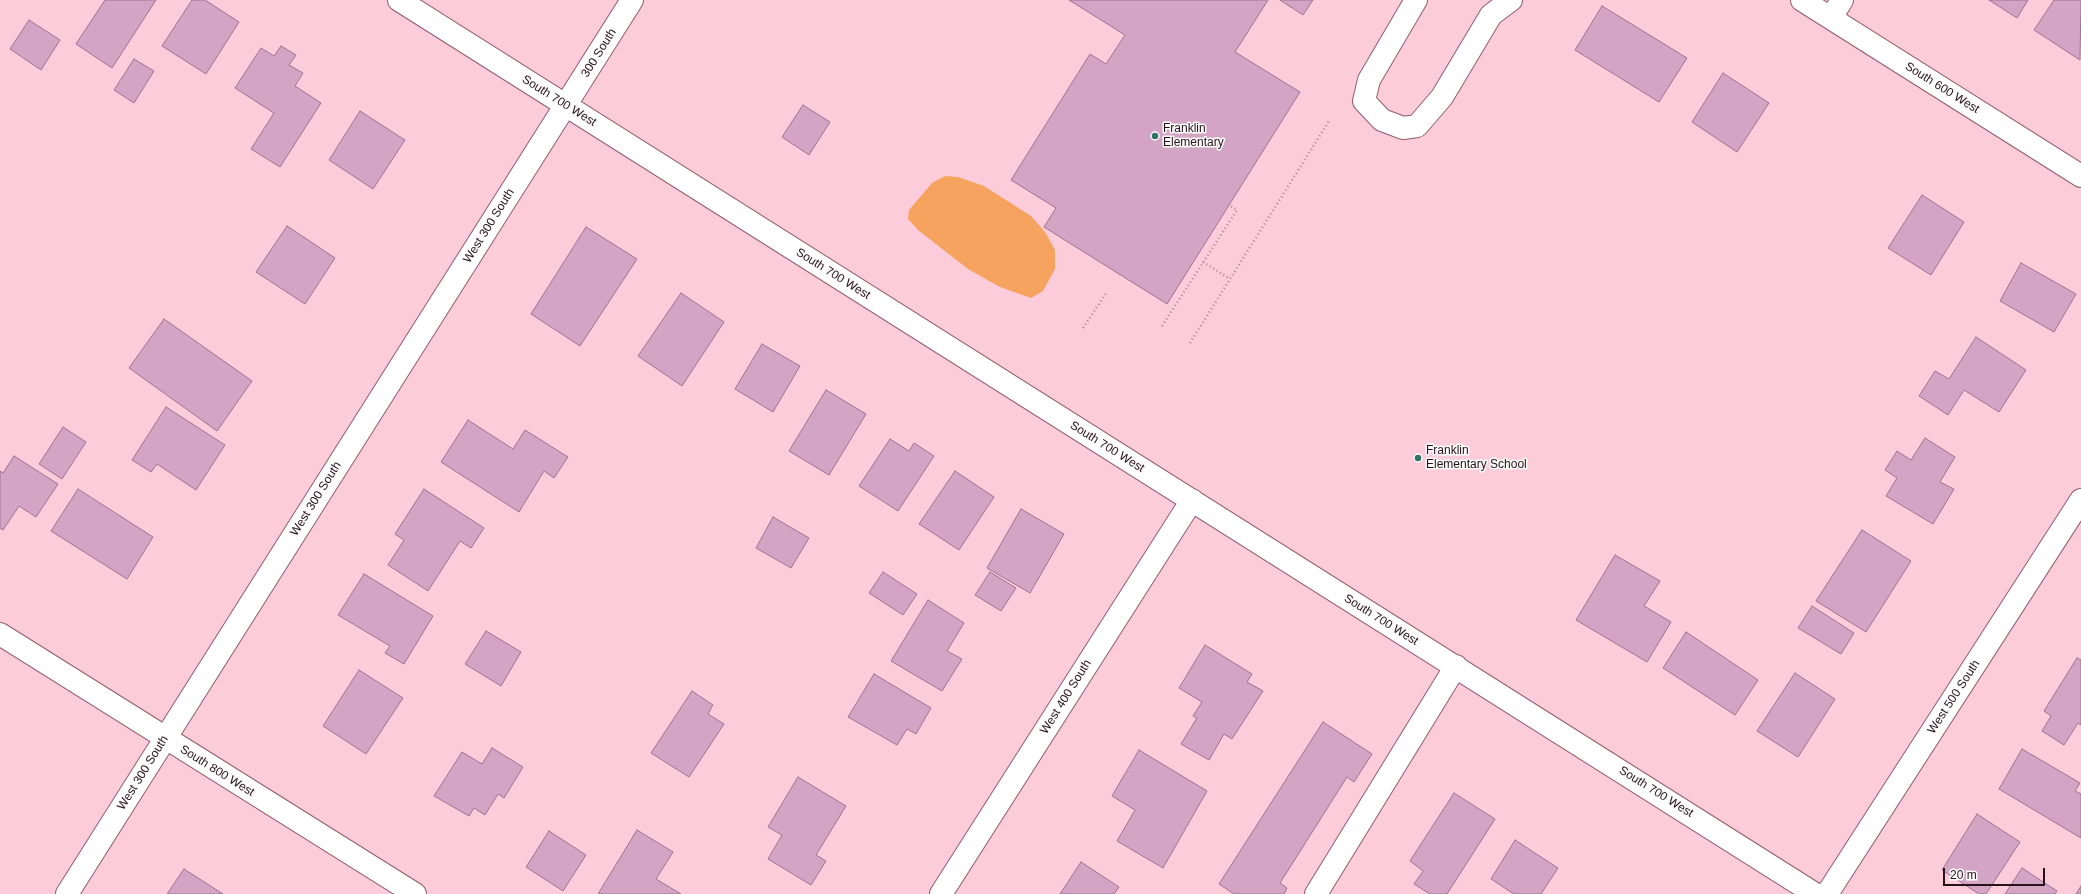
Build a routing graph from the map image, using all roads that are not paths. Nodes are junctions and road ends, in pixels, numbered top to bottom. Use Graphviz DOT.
graph roads {
  1 [pos="399,0"];
  2 [pos="632,0"];
  3 [pos="1416,0"];
  4 [pos="1511,0"];
  5 [pos="1802,0"];
  6 [pos="1842,0"];
  7 [pos="1831,18"];
  8 [pos="566,105"];
  9 [pos="2081,176"];
  10 [pos="1192,500"];
  11 [pos="2081,500"];
  12 [pos="0,634"];
  13 [pos="1456,666"];
  14 [pos="165,738"];
  15 [pos="67,894"];
  16 [pos="415,894"];
  17 [pos="942,894"];
  18 [pos="1316,894"];
  19 [pos="1815,894"];
  20 [pos="1827,894"];
  1 -- 8 [label="street, South 700 West"];
  2 -- 8 [label="street, 300 South"];
  3 -- 4 [label="street"];
  5 -- 7 [label="street, South 600 West"];
  6 -- 7 [label="street"];
  7 -- 9 [label="street, South 600 West"];
  8 -- 10 [label="street, South 700 West"];
  8 -- 14 [label="street, West 300 South"];
  10 -- 13 [label="street, South 700 West"];
  10 -- 17 [label="street, West 400 South"];
  11 -- 20 [label="street, West 500 South"];
  12 -- 14 [label="street, South 800 West"];
  13 -- 18 [label="street"];
  13 -- 19 [label="street, South 700 West"];
  14 -- 15 [label="street, West 300 South"];
  14 -- 16 [label="street, South 800 West"];
}
